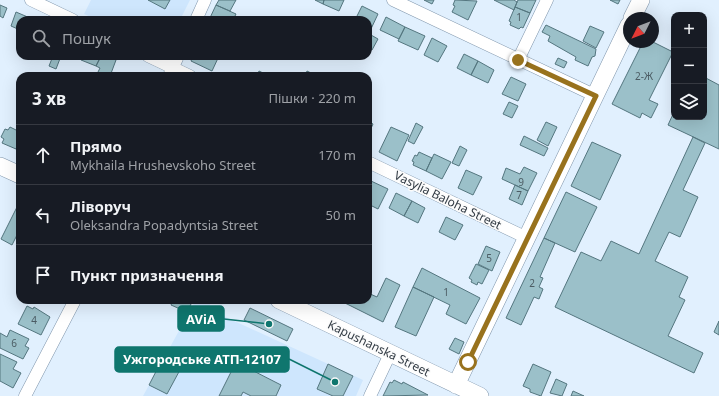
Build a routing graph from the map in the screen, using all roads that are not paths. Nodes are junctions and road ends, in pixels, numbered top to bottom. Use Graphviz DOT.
graph roads {
  1 [pos="31,0"];
  2 [pos="205,0"];
  3 [pos="393,0"];
  4 [pos="547,0"];
  5 [pos="641,0"];
  6 [pos="635,12"];
  7 [pos="65,16"];
  8 [pos="198,16"];
  9 [pos="623,38"];
  10 [pos="154,60"];
  11 [pos="176,60"];
  12 [pos="518,60"];
  13 [pos="171,72"];
  14 [pos="596,96"];
  15 [pos="372,164"];
  16 [pos="0,166"];
  17 [pos="16,173"];
  18 [pos="528,238"];
  19 [pos="73,304"];
  20 [pos="287,304"];
  21 [pos="390,354"];
  22 [pos="456,385"];
  23 [pos="25,396"];
  24 [pos="370,396"];
  25 [pos="480,396"];
  1 -- 7 [label="street"];
  2 -- 8 [label="street"];
  3 -- 12 [label="street"];
  4 -- 12 [label="street"];
  5 -- 6 [label="street"];
  9 -- 14 [label="street"];
  10 -- 13 [label="street"];
  11 -- 13 [label="street"];
  12 -- 14 [label="street"];
  14 -- 18 [label="street"];
  15 -- 18 [label="street, Vasylia Baloha Street"];
  16 -- 17 [label="street"];
  18 -- 22 [label="street"];
  19 -- 23 [label="street"];
  20 -- 21 [label="street, Kapushanska Street"];
  21 -- 22 [label="street, Kapushanska Street"];
  21 -- 24 [label="street"];
  22 -- 25 [label="street, Kapushanska Street"];
}
